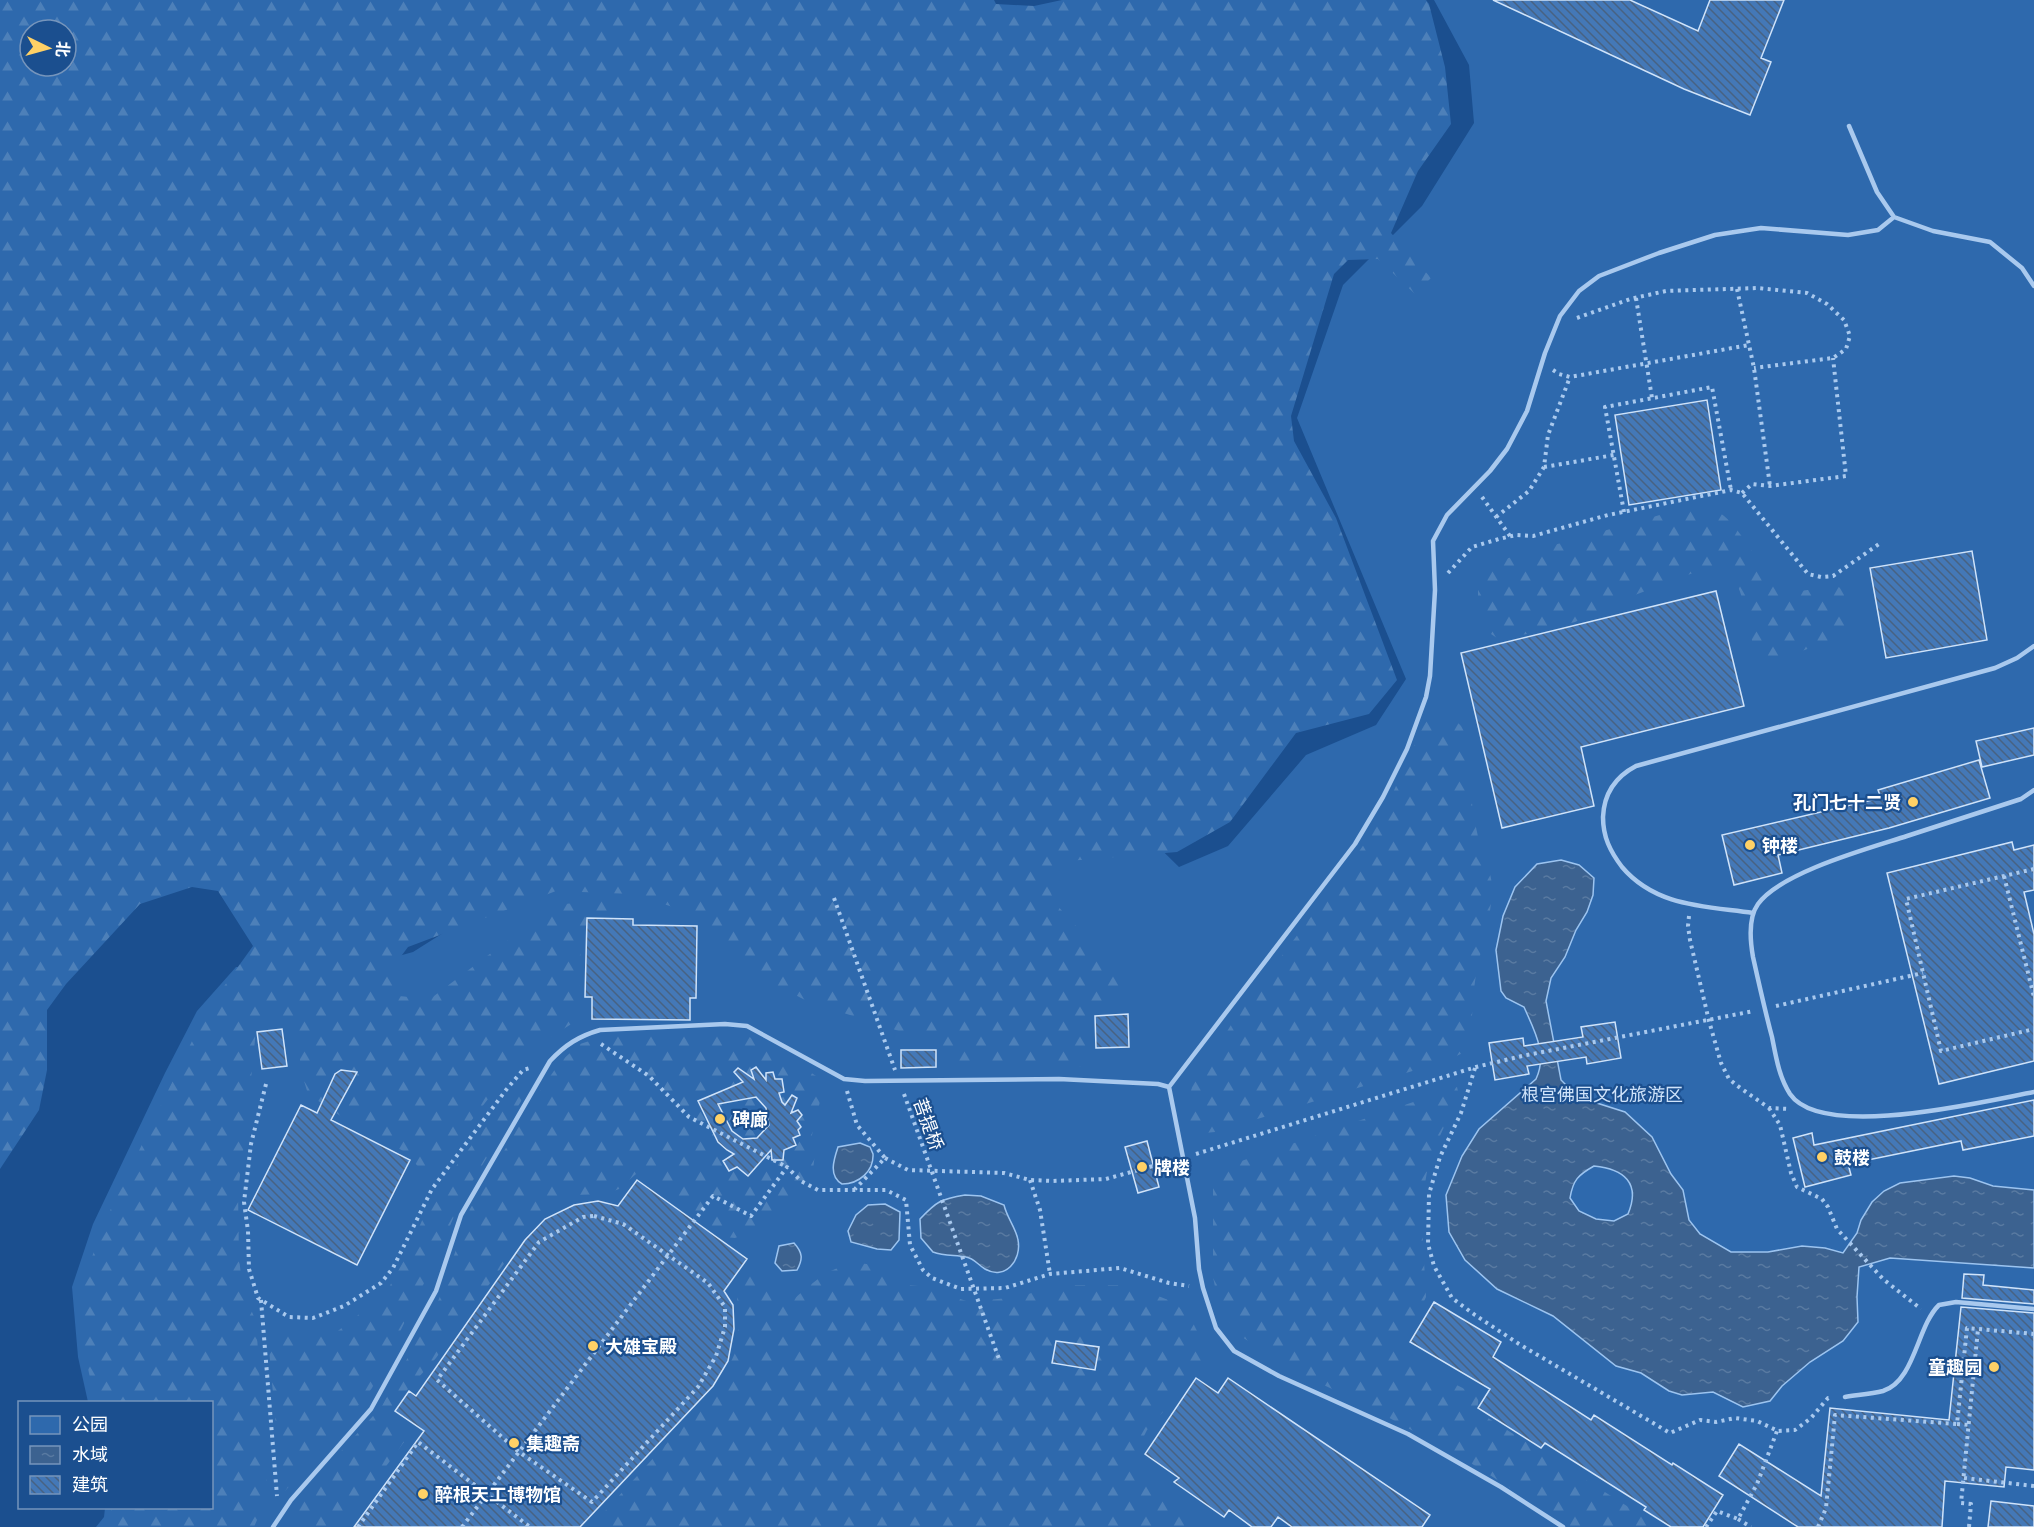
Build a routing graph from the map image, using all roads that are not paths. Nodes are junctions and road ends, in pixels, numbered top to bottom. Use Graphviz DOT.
graph roads {
  1 [pos="1849,126"];
  2 [pos="1894,217"];
  3 [pos="2034,286"];
  4 [pos="2034,646"];
  5 [pos="2034,790"];
  6 [pos="1753,913"];
  7 [pos="1169,1087"];
  8 [pos="2034,1092"];
  9 [pos="2034,1309"];
  10 [pos="1845,1397"];
  11 [pos="273,1527"];
  12 [pos="1563,1527"];
  1 -- 2 [label="lane"];
  2 -- 3 [label="lane"];
  2 -- 7 [label="lane"];
  4 -- 6 [label="lane"];
  5 -- 6 [label="lane"];
  6 -- 8 [label="lane"];
  7 -- 11 [label="lane"];
  7 -- 12 [label="lane"];
  9 -- 10 [label="lane"];
}
